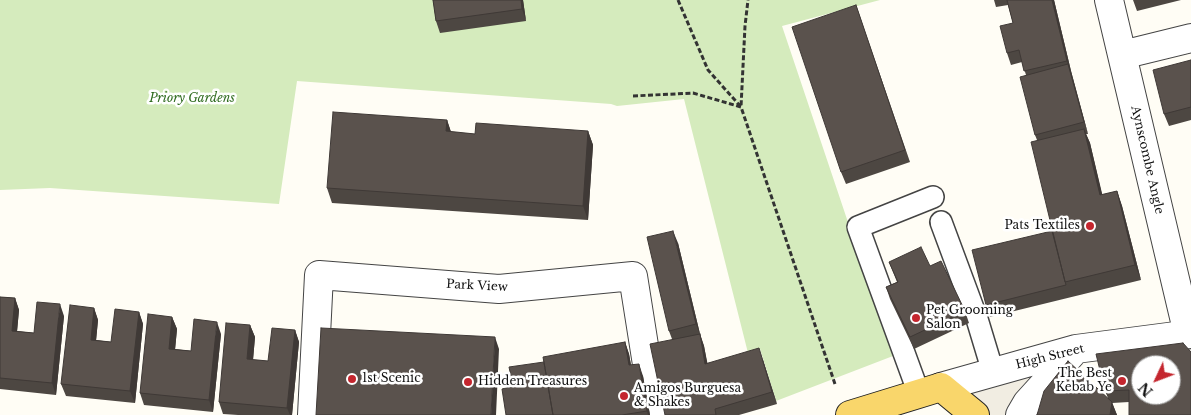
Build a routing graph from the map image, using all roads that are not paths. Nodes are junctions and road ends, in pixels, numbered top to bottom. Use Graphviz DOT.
graph roads {
  1 [pos="1109,0"];
  2 [pos="1191,38"];
  3 [pos="1122,55"];
  4 [pos="933,197"];
  5 [pos="941,222"];
  6 [pos="1189,334"];
  7 [pos="1076,349"];
  8 [pos="993,372"];
  9 [pos="930,390"];
  10 [pos="312,415"];
  11 [pos="655,415"];
  12 [pos="850,415"];
  13 [pos="976,415"];
  14 [pos="1020,415"];
  1 -- 3 [label="street, Aynscombe Angle"];
  2 -- 3 [label="street"];
  3 -- 6 [label="street, Aynscombe Angle"];
  4 -- 9 [label="lane"];
  5 -- 8 [label="lane"];
  6 -- 7 [label="street, High Street"];
  7 -- 8 [label="street, High Street"];
  7 -- 14 [label="street"];
  8 -- 9 [label="street, High Street"];
  9 -- 12 [label="main road, High Street"];
  9 -- 13 [label="main road"];
  10 -- 11 [label="street, Park View"];
}
